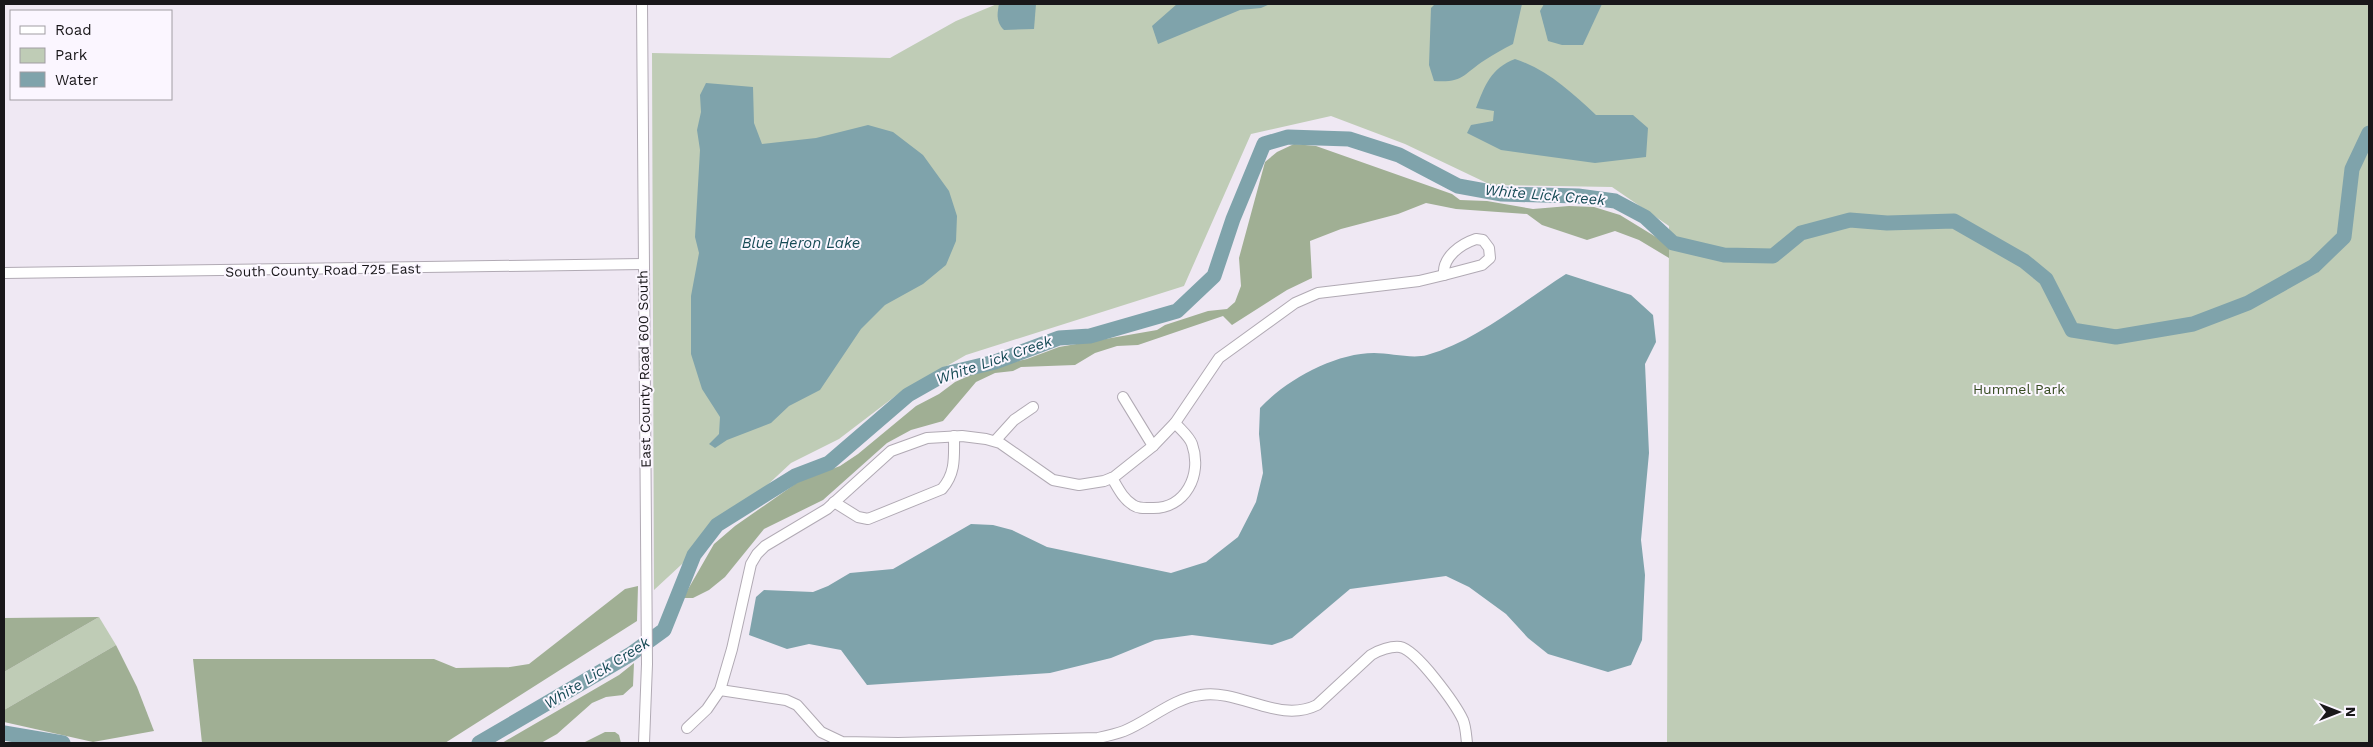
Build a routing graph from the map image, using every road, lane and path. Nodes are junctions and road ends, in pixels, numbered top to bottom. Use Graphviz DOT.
graph roads {
  1 [pos="642,4"];
  2 [pos="643,264"];
  3 [pos="4,273"];
  4 [pos="1444,275"];
  5 [pos="1123,397"];
  6 [pos="1032,407"];
  7 [pos="1175,423"];
  8 [pos="954,436"];
  9 [pos="995,441"];
  10 [pos="1153,446"];
  11 [pos="1112,478"];
  12 [pos="834,502"];
  13 [pos="720,690"];
  14 [pos="686,728"];
  15 [pos="645,740"];
  16 [pos="1010,742"];
  17 [pos="1467,743"];
  1 -- 2 [label="street, East County Road 600 South"];
  2 -- 3 [label="street, South County Road 725 East"];
  2 -- 15 [label="street, East County Road 600 South"];
  4 -- 4 [label="street"];
  4 -- 7 [label="street"];
  5 -- 10 [label="street"];
  6 -- 9 [label="street"];
  7 -- 10 [label="street"];
  7 -- 11 [label="street"];
  8 -- 9 [label="street"];
  8 -- 12 [label="street"];
  8 -- 12 [label="street"];
  9 -- 11 [label="street"];
  10 -- 11 [label="street"];
  12 -- 13 [label="street"];
  13 -- 14 [label="street"];
  13 -- 16 [label="street"];
  16 -- 17 [label="street"];
}
